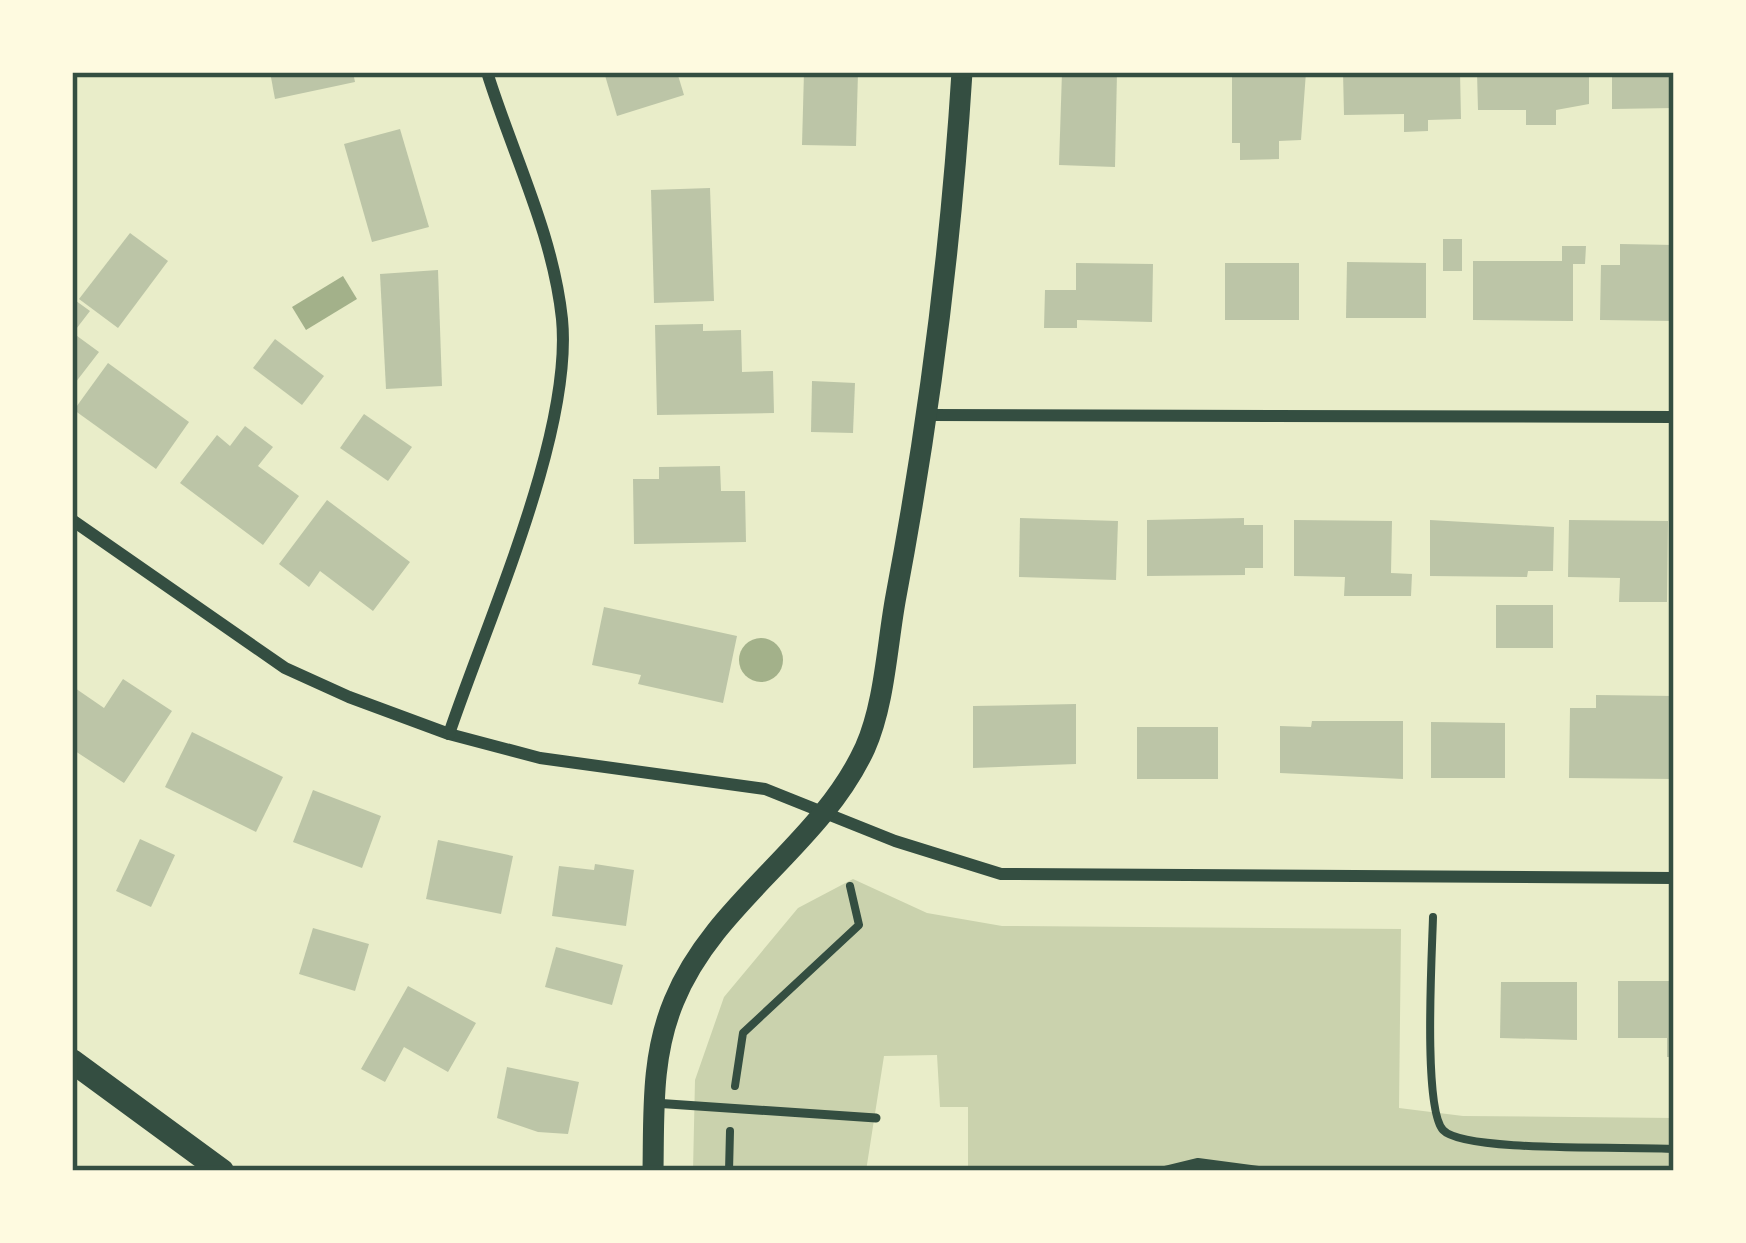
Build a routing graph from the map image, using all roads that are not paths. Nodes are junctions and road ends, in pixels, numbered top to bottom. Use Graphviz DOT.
graph roads {
  1 [pos="488,72"];
  2 [pos="962,72"];
  3 [pos="931,415"];
  4 [pos="1674,417"];
  5 [pos="72,520"];
  6 [pos="448,734"];
  7 [pos="825,811"];
  8 [pos="1674,878"];
  9 [pos="72,1061"];
  10 [pos="654,1103"];
  11 [pos="876,1118"];
  12 [pos="222,1171"];
  13 [pos="653,1171"];
  1 -- 6 [label="street"];
  2 -- 3 [label="street"];
  3 -- 4 [label="street"];
  3 -- 7 [label="street"];
  5 -- 6 [label="street"];
  6 -- 7 [label="street"];
  7 -- 8 [label="street"];
  7 -- 10 [label="street"];
  9 -- 12 [label="main road"];
  10 -- 11 [label="lane"];
  10 -- 13 [label="street"];
}
